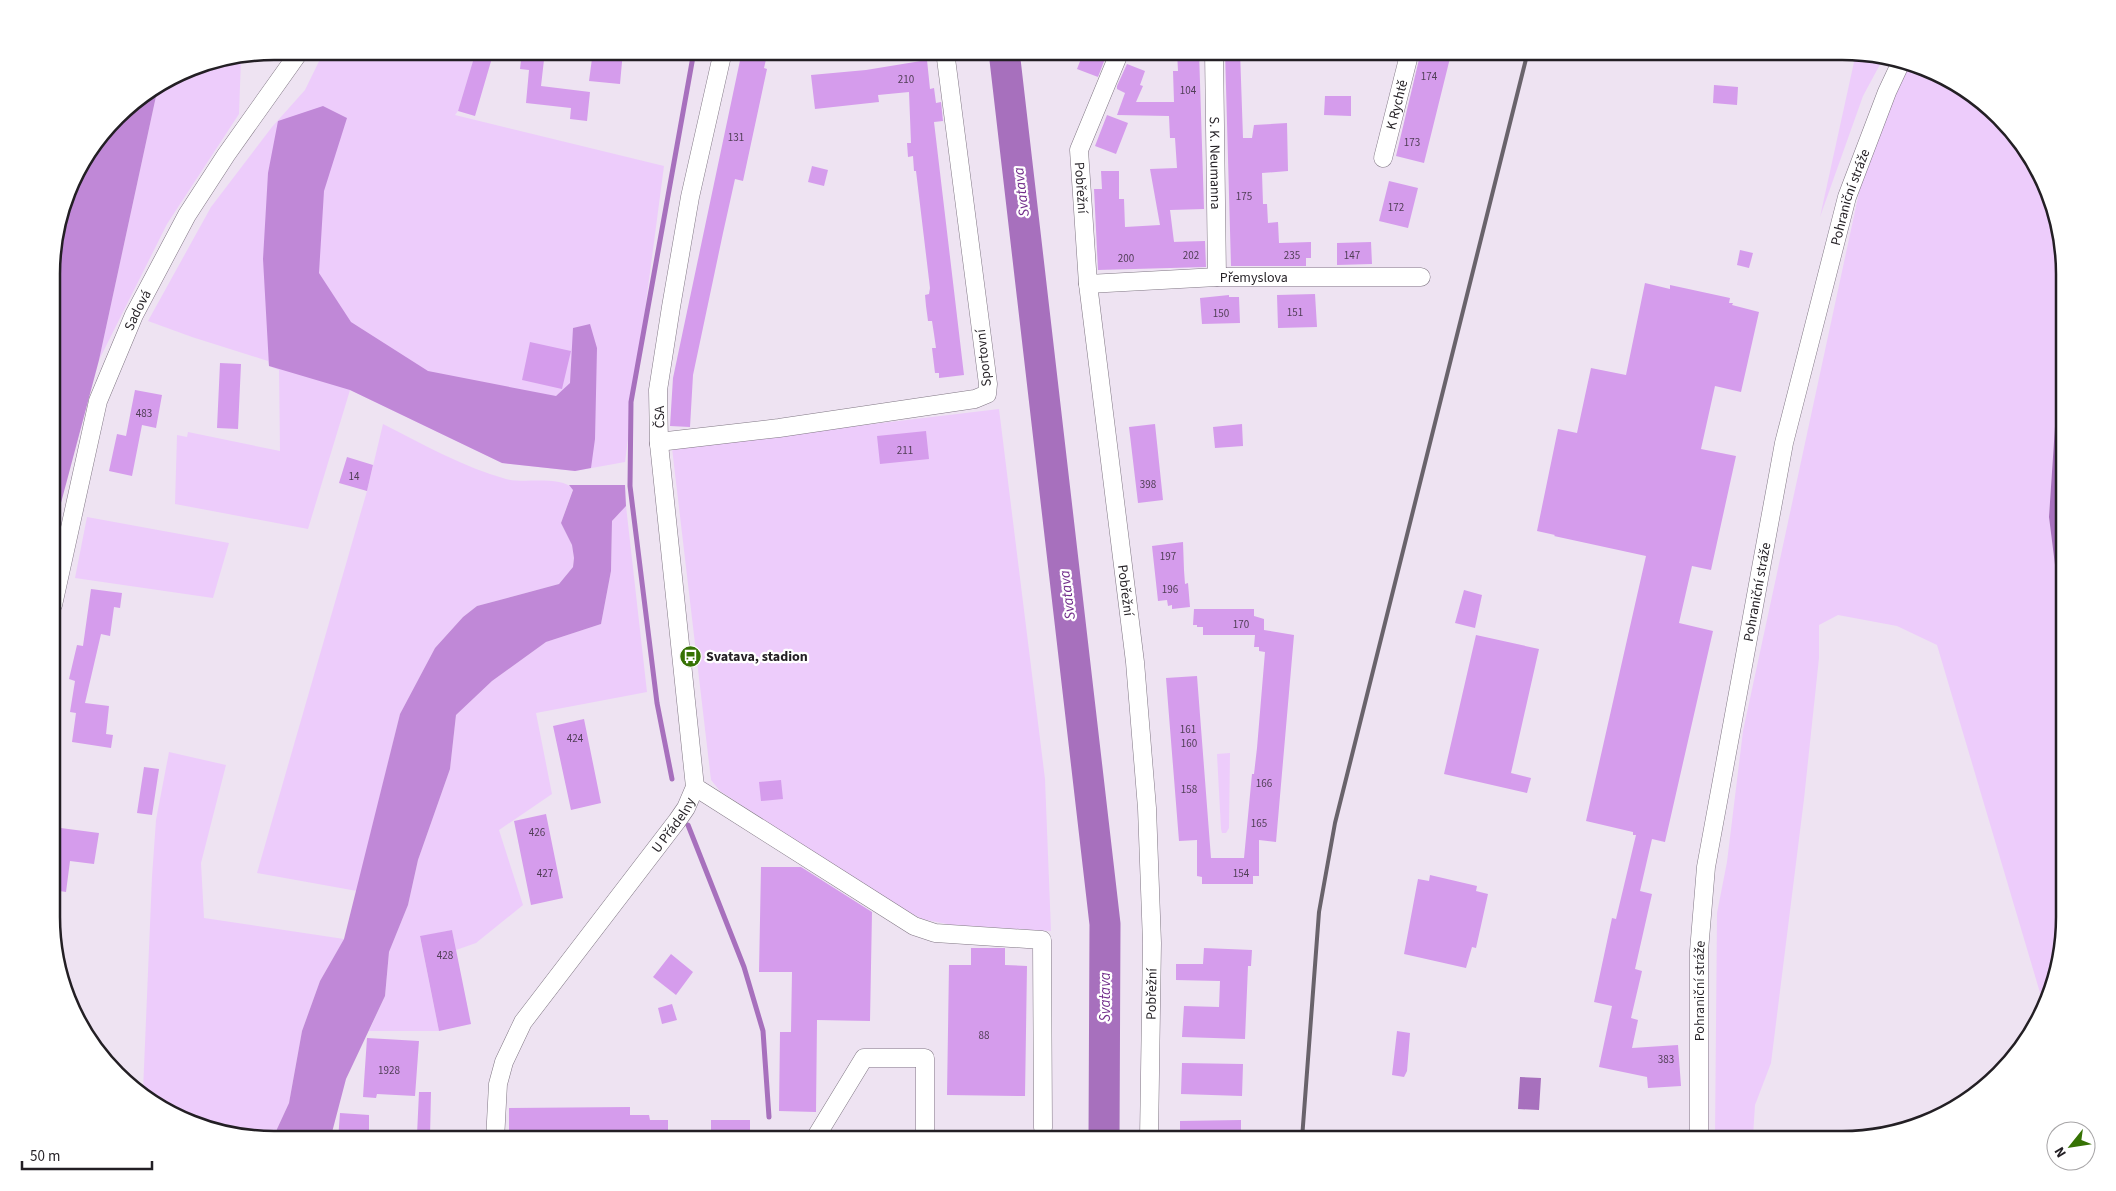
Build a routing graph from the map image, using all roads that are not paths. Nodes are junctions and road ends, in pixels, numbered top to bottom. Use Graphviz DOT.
graph roads {
  1 [pos="294,60"];
  2 [pos="721,60"];
  3 [pos="946,60"];
  4 [pos="1116,60"];
  5 [pos="1214,60"];
  6 [pos="1408,60"];
  7 [pos="1899,67"];
  8 [pos="1383,158"];
  9 [pos="1217,277"];
  10 [pos="1421,277"];
  11 [pos="1088,284"];
  12 [pos="659,444"];
  13 [pos="60,573"];
  14 [pos="694,791"];
  15 [pos="1043,1128"];
  16 [pos="495,1131"];
  17 [pos="819,1131"];
  18 [pos="925,1131"];
  19 [pos="1149,1131"];
  20 [pos="1698,1131"];
  1 -- 13 [label="street, Sadová"];
  2 -- 12 [label="street, ČSA"];
  3 -- 12 [label="street, Sportovní"];
  4 -- 11 [label="street, Pobřežní"];
  5 -- 9 [label="street, S. K. Neumanna"];
  6 -- 8 [label="street, K Rychtě"];
  7 -- 20 [label="street, Pohraniční stráže"];
  9 -- 10 [label="street, Přemyslova"];
  9 -- 11 [label="street, Přemyslova"];
  11 -- 19 [label="street, Pobřežní"];
  12 -- 14 [label="street, ČSA"];
  14 -- 15 [label="street, U Přádelny"];
  14 -- 16 [label="street, U Přádelny"];
  17 -- 18 [label="street"];
}
